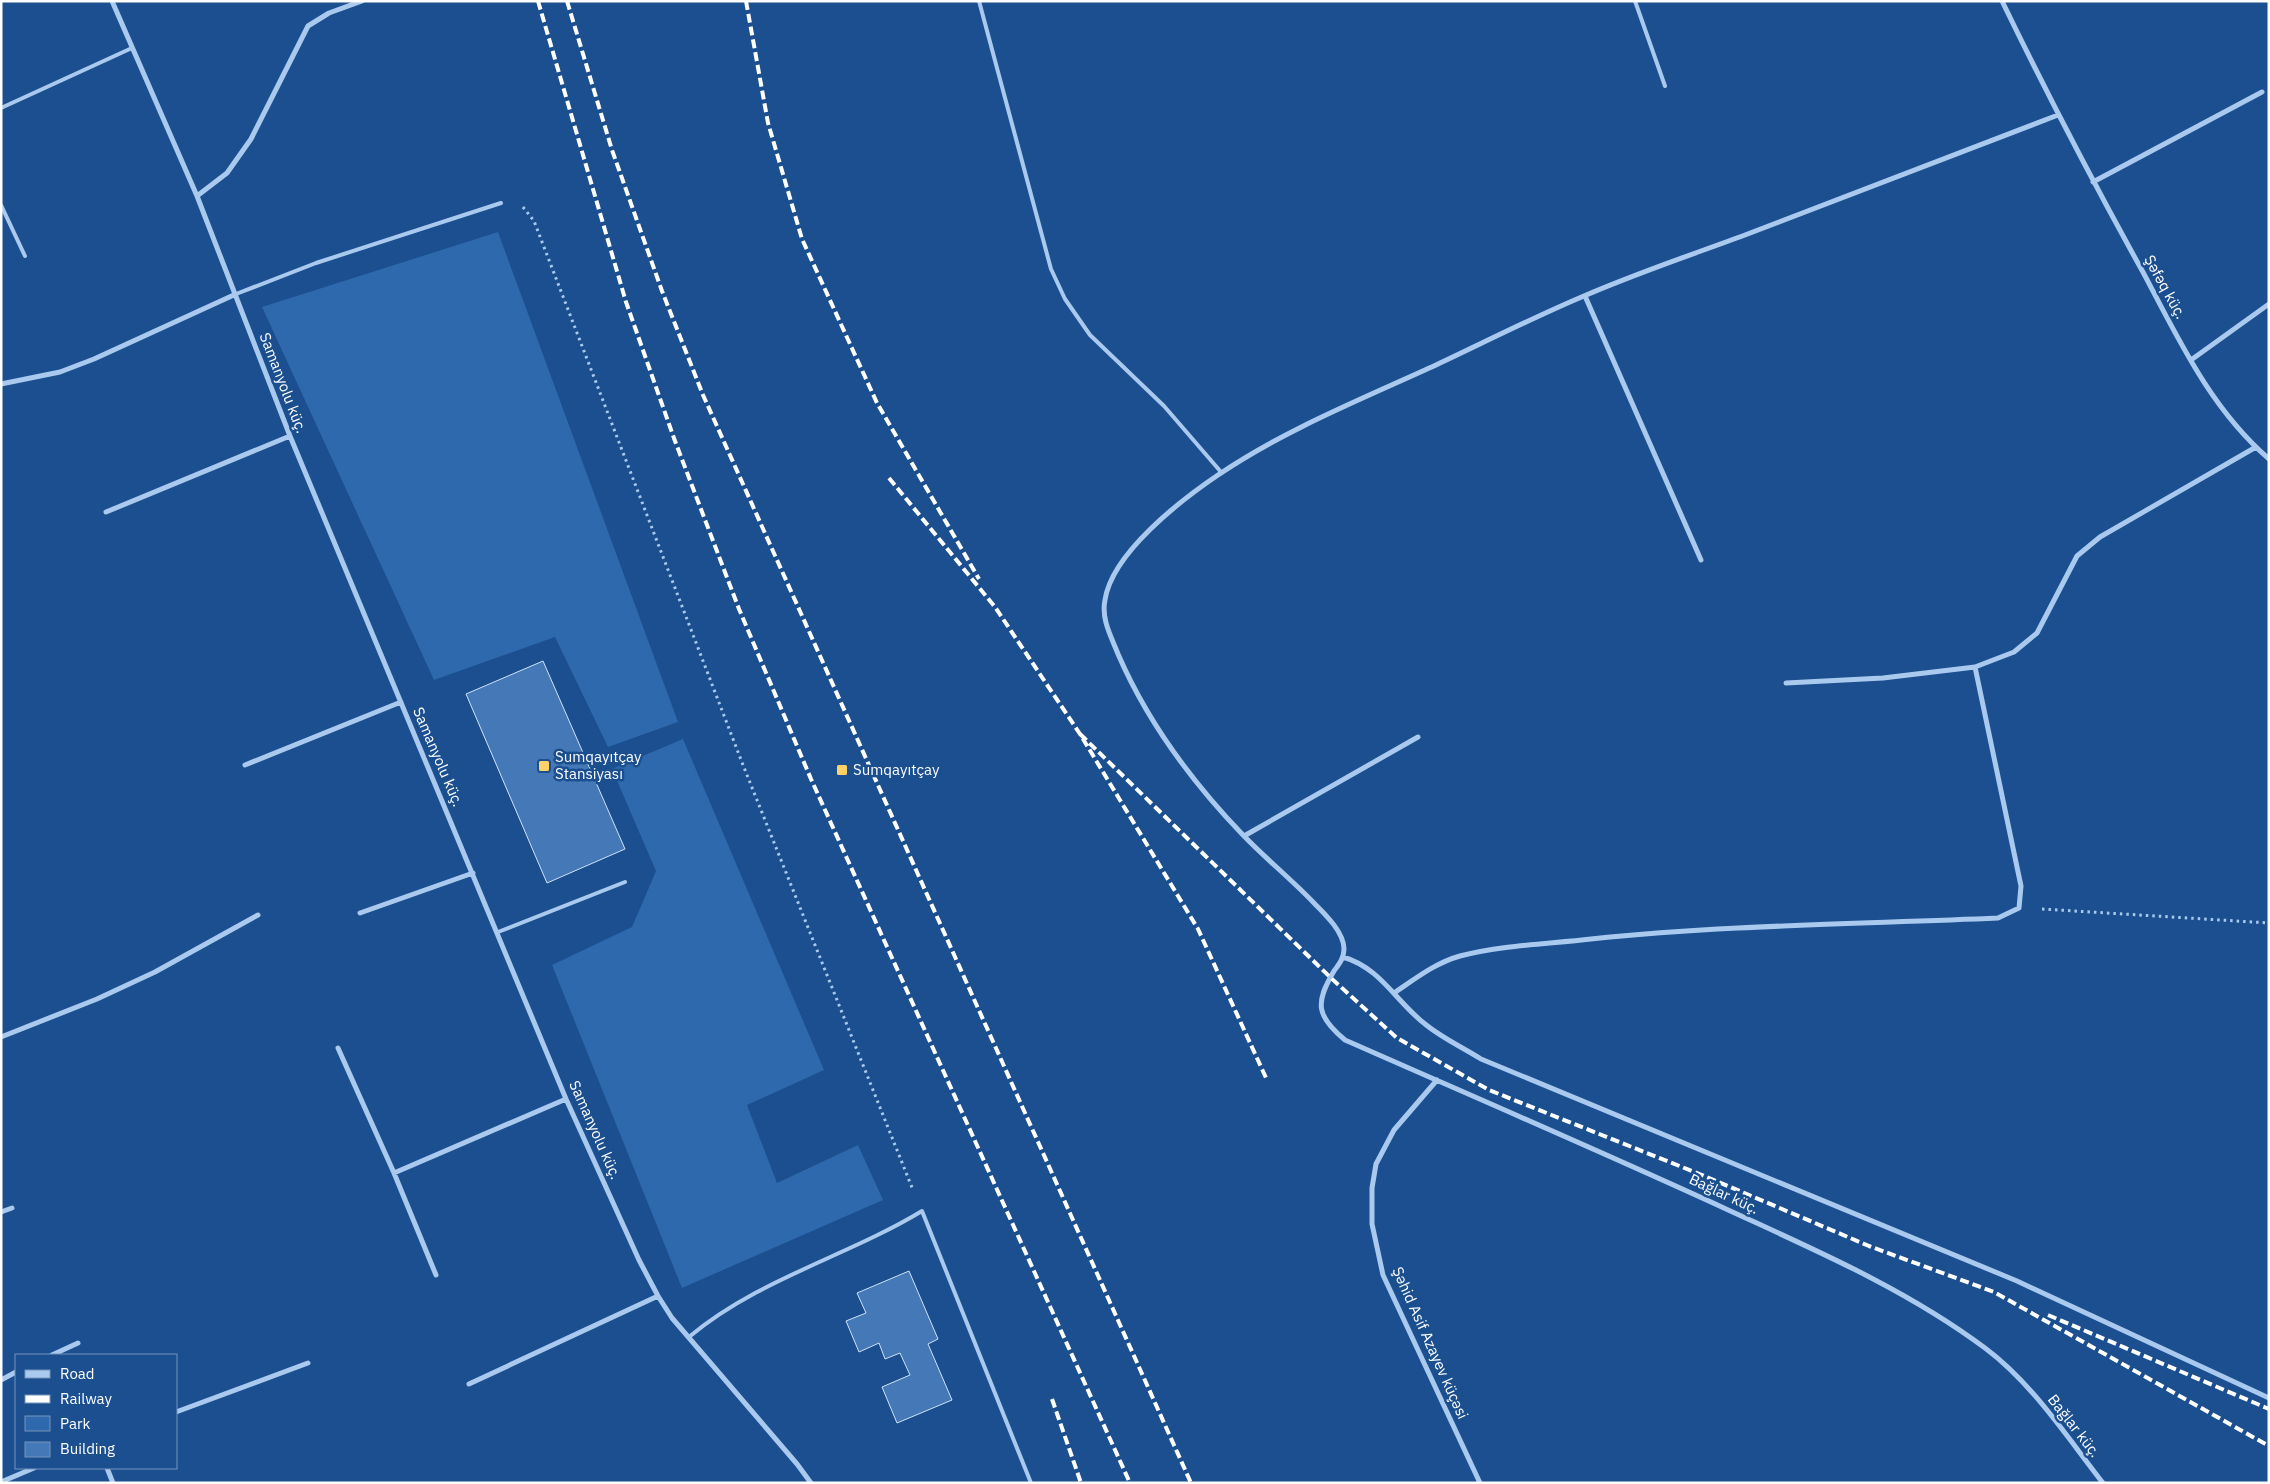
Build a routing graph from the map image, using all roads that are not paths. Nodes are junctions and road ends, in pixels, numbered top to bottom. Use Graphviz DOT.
graph roads {
  1 [pos="112,1"];
  2 [pos="362,1"];
  3 [pos="979,1"];
  4 [pos="1635,1"];
  5 [pos="2002,1"];
  6 [pos="132,48"];
  7 [pos="1665,86"];
  8 [pos="2262,92"];
  9 [pos="1,108"];
  10 [pos="2058,116"];
  11 [pos="2093,182"];
  12 [pos="197,196"];
  13 [pos="501,203"];
  14 [pos="1,205"];
  15 [pos="25,256"];
  16 [pos="236,294"];
  17 [pos="1584,296"];
  18 [pos="2269,304"];
  19 [pos="2191,360"];
  20 [pos="1,384"];
  21 [pos="290,436"];
  22 [pos="2256,447"];
  23 [pos="2269,458"];
  24 [pos="1221,472"];
  25 [pos="106,512"];
  26 [pos="1701,560"];
  27 [pos="1975,667"];
  28 [pos="1786,683"];
  29 [pos="401,702"];
  30 [pos="1418,737"];
  31 [pos="246,765"];
  32 [pos="1244,836"];
  33 [pos="473,873"];
  34 [pos="624,882"];
  35 [pos="360,913"];
  36 [pos="258,915"];
  37 [pos="498,932"];
  38 [pos="1343,956"];
  39 [pos="1394,993"];
  40 [pos="1,1037"];
  41 [pos="338,1048"];
  42 [pos="1437,1080"];
  43 [pos="566,1098"];
  44 [pos="394,1173"];
  45 [pos="12,1208"];
  46 [pos="1,1212"];
  47 [pos="436,1275"];
  48 [pos="658,1296"];
  49 [pos="688,1337"];
  50 [pos="78,1342"];
  51 [pos="54,1354"];
  52 [pos="308,1362"];
  53 [pos="15,1373"];
  54 [pos="1,1380"];
  55 [pos="470,1384"];
  56 [pos="2269,1398"];
  57 [pos="178,1411"];
  58 [pos="32,1469"];
  59 [pos="107,1469"];
  60 [pos="1,1482"];
  61 [pos="113,1483"];
  62 [pos="810,1483"];
  63 [pos="1031,1483"];
  64 [pos="1480,1483"];
  65 [pos="2103,1483"];
  1 -- 6 [label="street, Samanyolu küç."];
  2 -- 12 [label="street"];
  3 -- 24 [label="lane"];
  4 -- 7 [label="lane"];
  5 -- 10 [label="street, Şəfəq küç."];
  6 -- 9 [label="lane"];
  6 -- 12 [label="street, Samanyolu küç."];
  8 -- 11 [label="street"];
  10 -- 11 [label="street, Şəfəq küç."];
  10 -- 17 [label="street"];
  11 -- 19 [label="street, Şəfəq küç."];
  12 -- 16 [label="street, Samanyolu küç."];
  13 -- 16 [label="lane"];
  14 -- 15 [label="lane"];
  16 -- 20 [label="street"];
  16 -- 21 [label="street, Samanyolu küç."];
  17 -- 24 [label="street"];
  17 -- 26 [label="street"];
  18 -- 19 [label="street"];
  19 -- 22 [label="street, Şəfəq küç."];
  21 -- 25 [label="street"];
  21 -- 29 [label="street, Samanyolu küç."];
  22 -- 23 [label="street, Şəfəq küç."];
  22 -- 27 [label="street"];
  24 -- 32 [label="street"];
  27 -- 28 [label="street"];
  27 -- 39 [label="street"];
  29 -- 31 [label="street"];
  29 -- 33 [label="street, Samanyolu küç."];
  30 -- 32 [label="street"];
  32 -- 38 [label="street"];
  33 -- 35 [label="street"];
  33 -- 37 [label="street, Samanyolu küç."];
  34 -- 37 [label="lane"];
  36 -- 40 [label="street"];
  37 -- 43 [label="street, Samanyolu küç."];
  38 -- 39 [label="street"];
  38 -- 42 [label="street, Bağlar küç."];
  39 -- 56 [label="street"];
  41 -- 44 [label="street"];
  42 -- 64 [label="street, Şəhid Asif Azayev küçəsi"];
  42 -- 65 [label="street, Bağlar küç."];
  43 -- 44 [label="street"];
  43 -- 48 [label="street, Samanyolu küç."];
  44 -- 47 [label="street"];
  45 -- 46 [label="street"];
  48 -- 49 [label="street, Samanyolu küç."];
  48 -- 55 [label="street"];
  49 -- 62 [label="street, Samanyolu küç."];
  49 -- 63 [label="lane"];
  50 -- 51 [label="street"];
  52 -- 57 [label="street"];
  53 -- 54 [label="street"];
  58 -- 60 [label="street"];
  59 -- 61 [label="street"];
}
